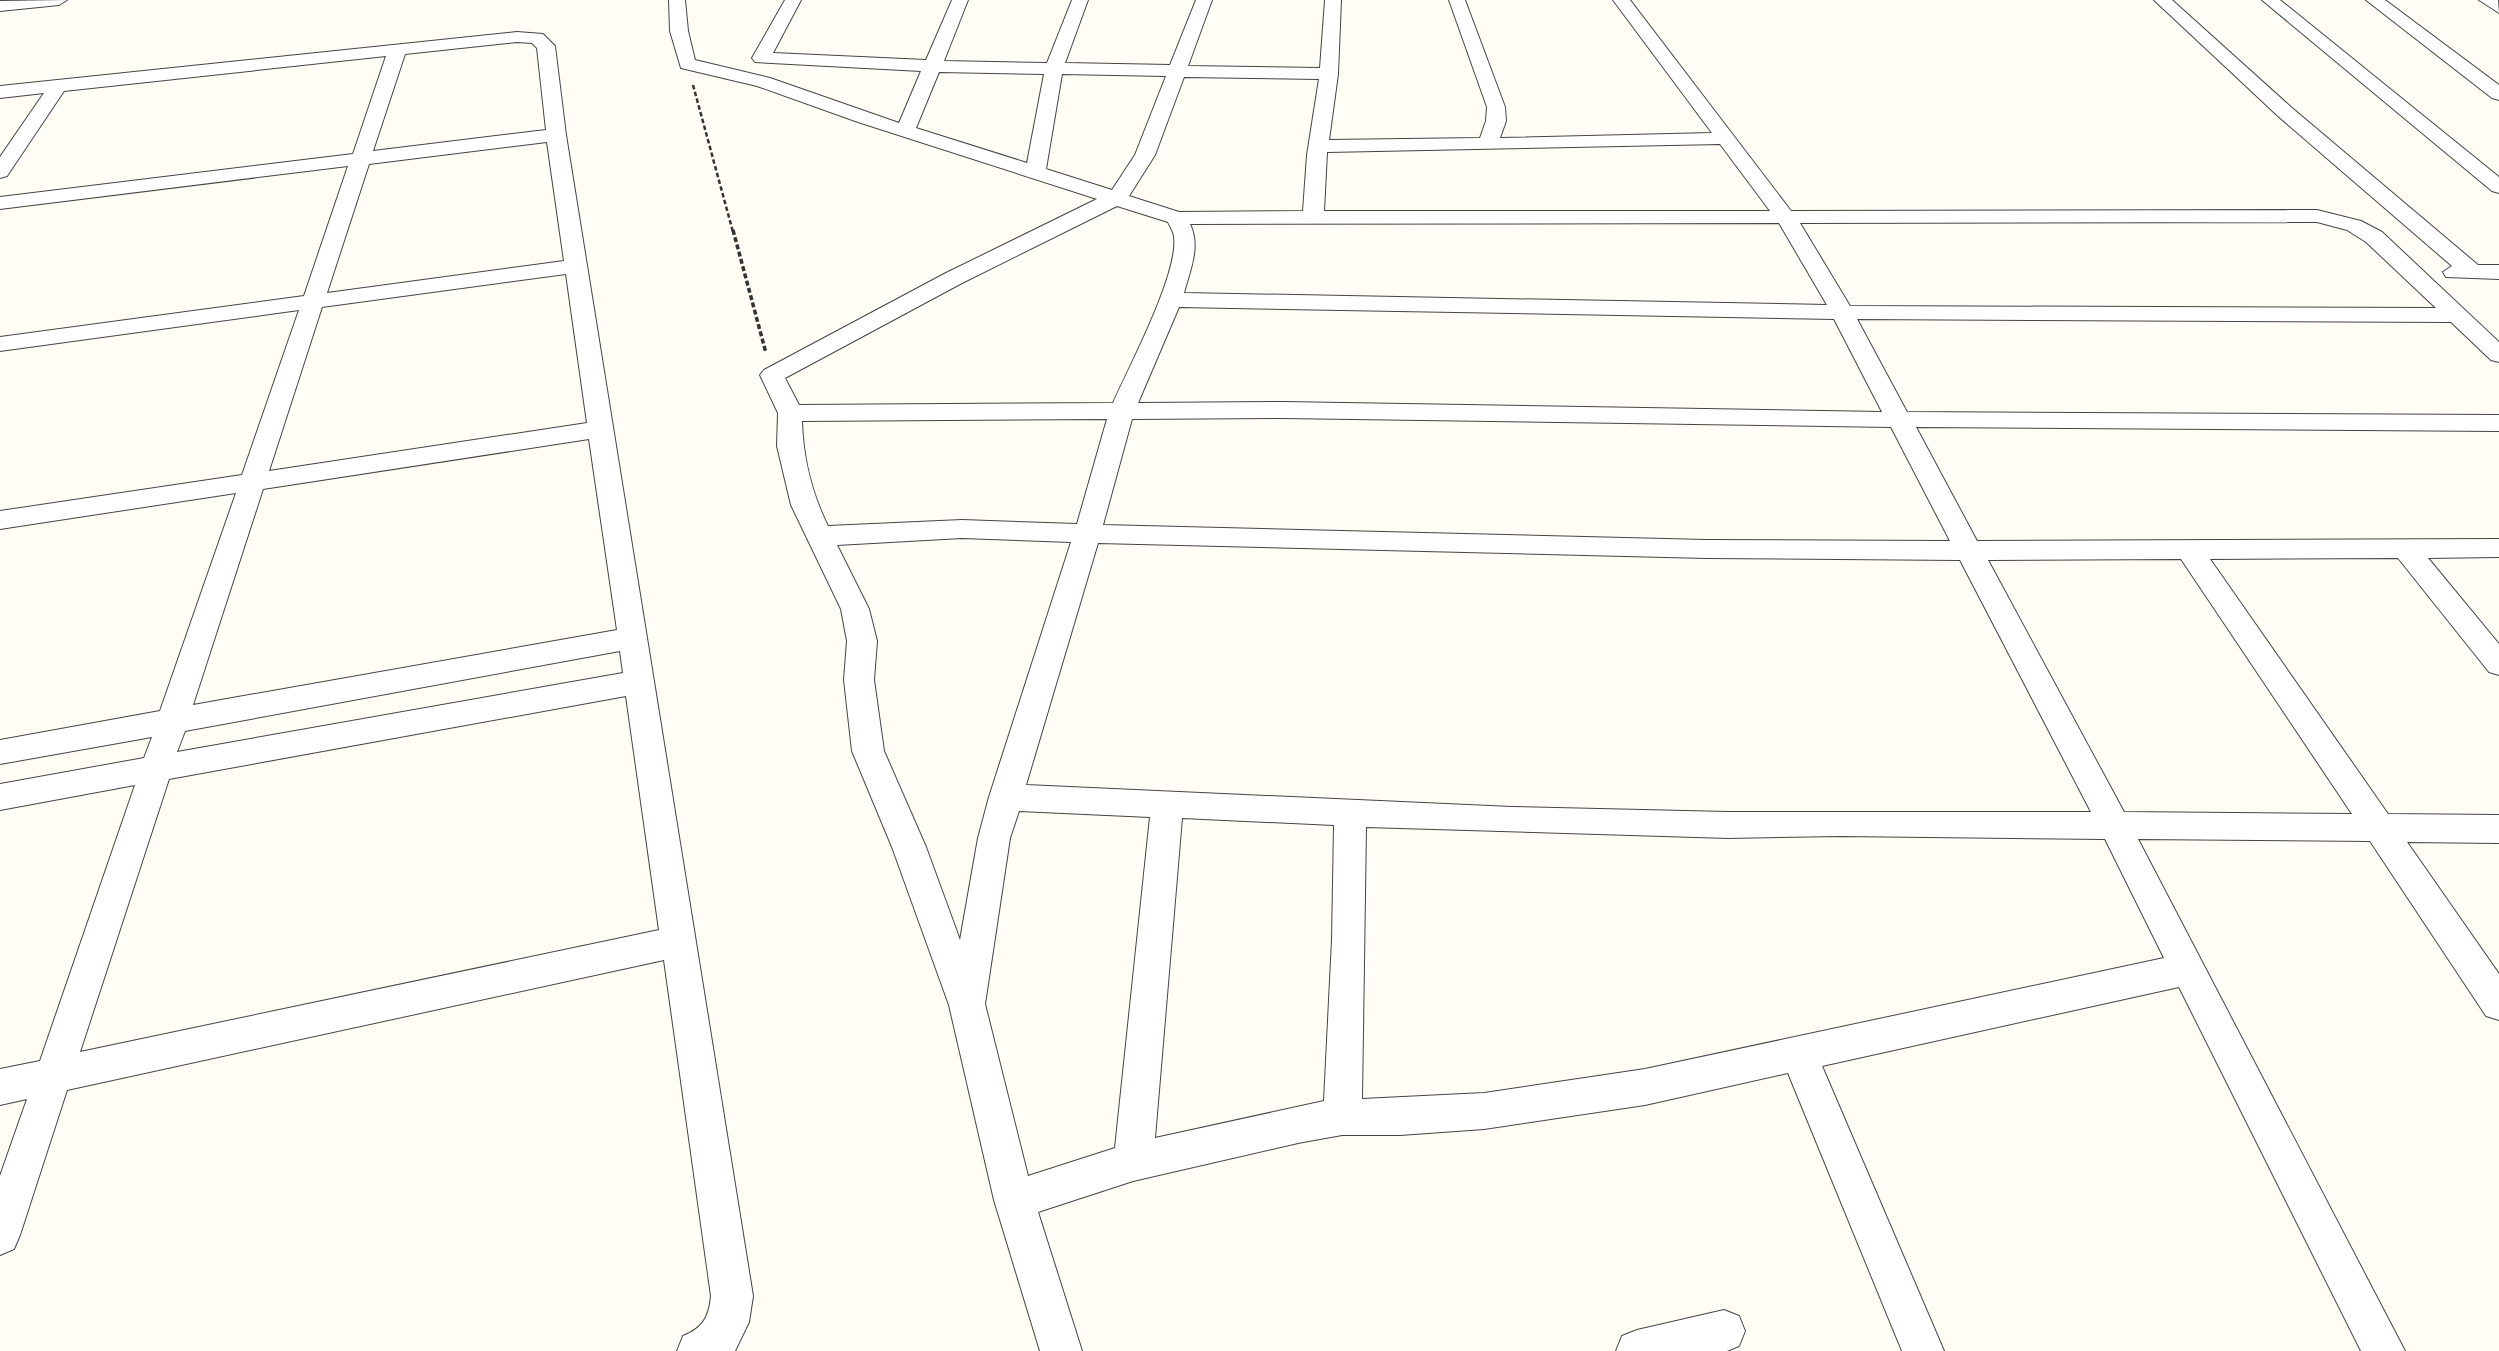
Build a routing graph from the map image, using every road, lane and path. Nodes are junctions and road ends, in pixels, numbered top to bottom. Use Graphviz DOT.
graph roads {
  1 [pos="59,0"];
  2 [pos="677,0"];
  3 [pos="793,0"];
  4 [pos="960,0"];
  5 [pos="1080,0"];
  6 [pos="1204,0"];
  7 [pos="1333,0"];
  8 [pos="1457,0"];
  9 [pos="1621,0"];
  10 [pos="2162,0"];
  11 [pos="2270,0"];
  12 [pos="2374,0"];
  13 [pos="2487,0"];
  14 [pos="0,6"];
  15 [pos="2499,8"];
  16 [pos="397,51"];
  17 [pos="761,58"];
  18 [pos="687,64"];
  19 [pos="933,66"];
  20 [pos="1054,69"];
  21 [pos="1175,72"];
  22 [pos="1329,74"];
  23 [pos="751,79"];
  24 [pos="58,86"];
  25 [pos="0,92"];
  26 [pos="2499,94"];
  27 [pos="905,131"];
  28 [pos="556,135"];
  29 [pos="1725,138"];
  30 [pos="1488,143"];
  31 [pos="1319,146"];
  32 [pos="360,159"];
  33 [pos="0,172"];
  34 [pos="1035,172"];
  35 [pos="2499,187"];
  36 [pos="1116,198"];
  37 [pos="0,203"];
  38 [pos="1177,218"];
  39 [pos="1313,218"];
  40 [pos="1787,219"];
  41 [pos="576,266"];
  42 [pos="2411,272"];
  43 [pos="2472,272"];
  44 [pos="2499,272"];
  45 [pos="1171,300"];
  46 [pos="313,301"];
  47 [pos="1842,312"];
  48 [pos="2455,315"];
  49 [pos="0,344"];
  50 [pos="2499,355"];
  51 [pos="772,375"];
  52 [pos="790,412"];
  53 [pos="1121,412"];
  54 [pos="1900,419"];
  55 [pos="2499,423"];
  56 [pos="600,429"];
  57 [pos="252,482"];
  58 [pos="0,520"];
  59 [pos="1088,532"];
  60 [pos="821,536"];
  61 [pos="2405,548"];
  62 [pos="2499,548"];
  63 [pos="2189,550"];
  64 [pos="1970,551"];
  65 [pos="632,638"];
  66 [pos="2499,664"];
  67 [pos="638,682"];
  68 [pos="172,720"];
  69 [pos="0,752"];
  70 [pos="156,769"];
  71 [pos="0,797"];
  72 [pos="1005,797"];
  73 [pos="1167,805"];
  74 [pos="1350,813"];
  75 [pos="2114,825"];
  76 [pos="2499,829"];
  77 [pos="2378,830"];
  78 [pos="677,942"];
  79 [pos="2188,969"];
  80 [pos="2499,1004"];
  81 [pos="967,1005"];
  82 [pos="1799,1054"];
  83 [pos="53,1076"];
  84 [pos="0,1087"];
  85 [pos="1342,1117"];
  86 [pos="1133,1162"];
  87 [pos="1014,1200"];
  88 [pos="0,1235"];
  89 [pos="1724,1332"];
  90 [pos="698,1351"];
  91 [pos="1062,1351"];
  92 [pos="1637,1351"];
  93 [pos="1923,1351"];
  94 [pos="2384,1351"];
  1 -- 14 [label="street"];
  2 -- 18 [label="street"];
  3 -- 17 [label="street"];
  4 -- 19 [label="street"];
  5 -- 20 [label="street"];
  6 -- 21 [label="street"];
  7 -- 22 [label="street"];
  8 -- 30 [label="street"];
  9 -- 29 [label="street"];
  10 -- 43 [label="street"];
  11 -- 35 [label="street"];
  12 -- 26 [label="street"];
  13 -- 15 [label="street"];
  16 -- 24 [label="street"];
  16 -- 28 [label="street"];
  16 -- 32 [label="street"];
  17 -- 19 [label="street"];
  17 -- 23 [label="street"];
  18 -- 23 [label="street"];
  18 -- 51 [label="path"];
  19 -- 20 [label="street"];
  19 -- 27 [label="street"];
  20 -- 21 [label="street"];
  20 -- 34 [label="street"];
  21 -- 22 [label="street"];
  21 -- 36 [label="street"];
  22 -- 31 [label="street"];
  23 -- 27 [label="street"];
  24 -- 25 [label="street"];
  24 -- 33 [label="street"];
  27 -- 34 [label="street"];
  28 -- 32 [label="street"];
  28 -- 41 [label="street"];
  29 -- 30 [label="street"];
  29 -- 40 [label="street"];
  30 -- 31 [label="street"];
  31 -- 39 [label="street"];
  32 -- 37 [label="street"];
  32 -- 46 [label="street"];
  34 -- 36 [label="street"];
  36 -- 38 [label="street"];
  36 -- 51 [label="street"];
  38 -- 39 [label="street"];
  38 -- 45 [label="street"];
  39 -- 40 [label="street"];
  40 -- 42 [label="street"];
  40 -- 47 [label="street"];
  41 -- 46 [label="street"];
  41 -- 56 [label="street"];
  42 -- 43 [label="street"];
  42 -- 48 [label="street"];
  43 -- 44 [label="street"];
  45 -- 47 [label="street"];
  45 -- 53 [label="street"];
  46 -- 49 [label="street"];
  46 -- 57 [label="street"];
  47 -- 48 [label="street"];
  47 -- 54 [label="street"];
  48 -- 50 [label="street"];
  51 -- 52 [label="street"];
  52 -- 53 [label="street"];
  52 -- 60 [label="street"];
  53 -- 54 [label="street"];
  53 -- 59 [label="street"];
  54 -- 55 [label="street"];
  54 -- 64 [label="street"];
  56 -- 57 [label="street"];
  56 -- 65 [label="street"];
  57 -- 58 [label="street"];
  57 -- 68 [label="street"];
  59 -- 60 [label="street"];
  59 -- 64 [label="street"];
  59 -- 72 [label="street"];
  60 -- 81 [label="street"];
  61 -- 62 [label="street"];
  61 -- 63 [label="street"];
  61 -- 66 [label="street"];
  63 -- 64 [label="street"];
  63 -- 77 [label="street"];
  64 -- 75 [label="street"];
  65 -- 67 [label="street"];
  65 -- 68 [label="street"];
  67 -- 70 [label="street"];
  67 -- 78 [label="street"];
  68 -- 69 [label="street"];
  68 -- 70 [label="street"];
  70 -- 71 [label="street"];
  70 -- 83 [label="street"];
  72 -- 73 [label="street"];
  72 -- 81 [label="street"];
  73 -- 74 [label="street"];
  73 -- 86 [label="street"];
  74 -- 75 [label="street"];
  74 -- 85 [label="street"];
  75 -- 77 [label="street"];
  75 -- 79 [label="street"];
  76 -- 77 [label="street"];
  77 -- 80 [label="street"];
  78 -- 83 [label="street"];
  78 -- 90 [label="street"];
  79 -- 82 [label="street"];
  79 -- 94 [label="street"];
  81 -- 87 [label="street"];
  82 -- 85 [label="street"];
  82 -- 93 [label="street"];
  83 -- 84 [label="street"];
  83 -- 88 [label="street"];
  85 -- 86 [label="street"];
  86 -- 87 [label="street"];
  87 -- 91 [label="street"];
  89 -- 92 [label="street"];
}
